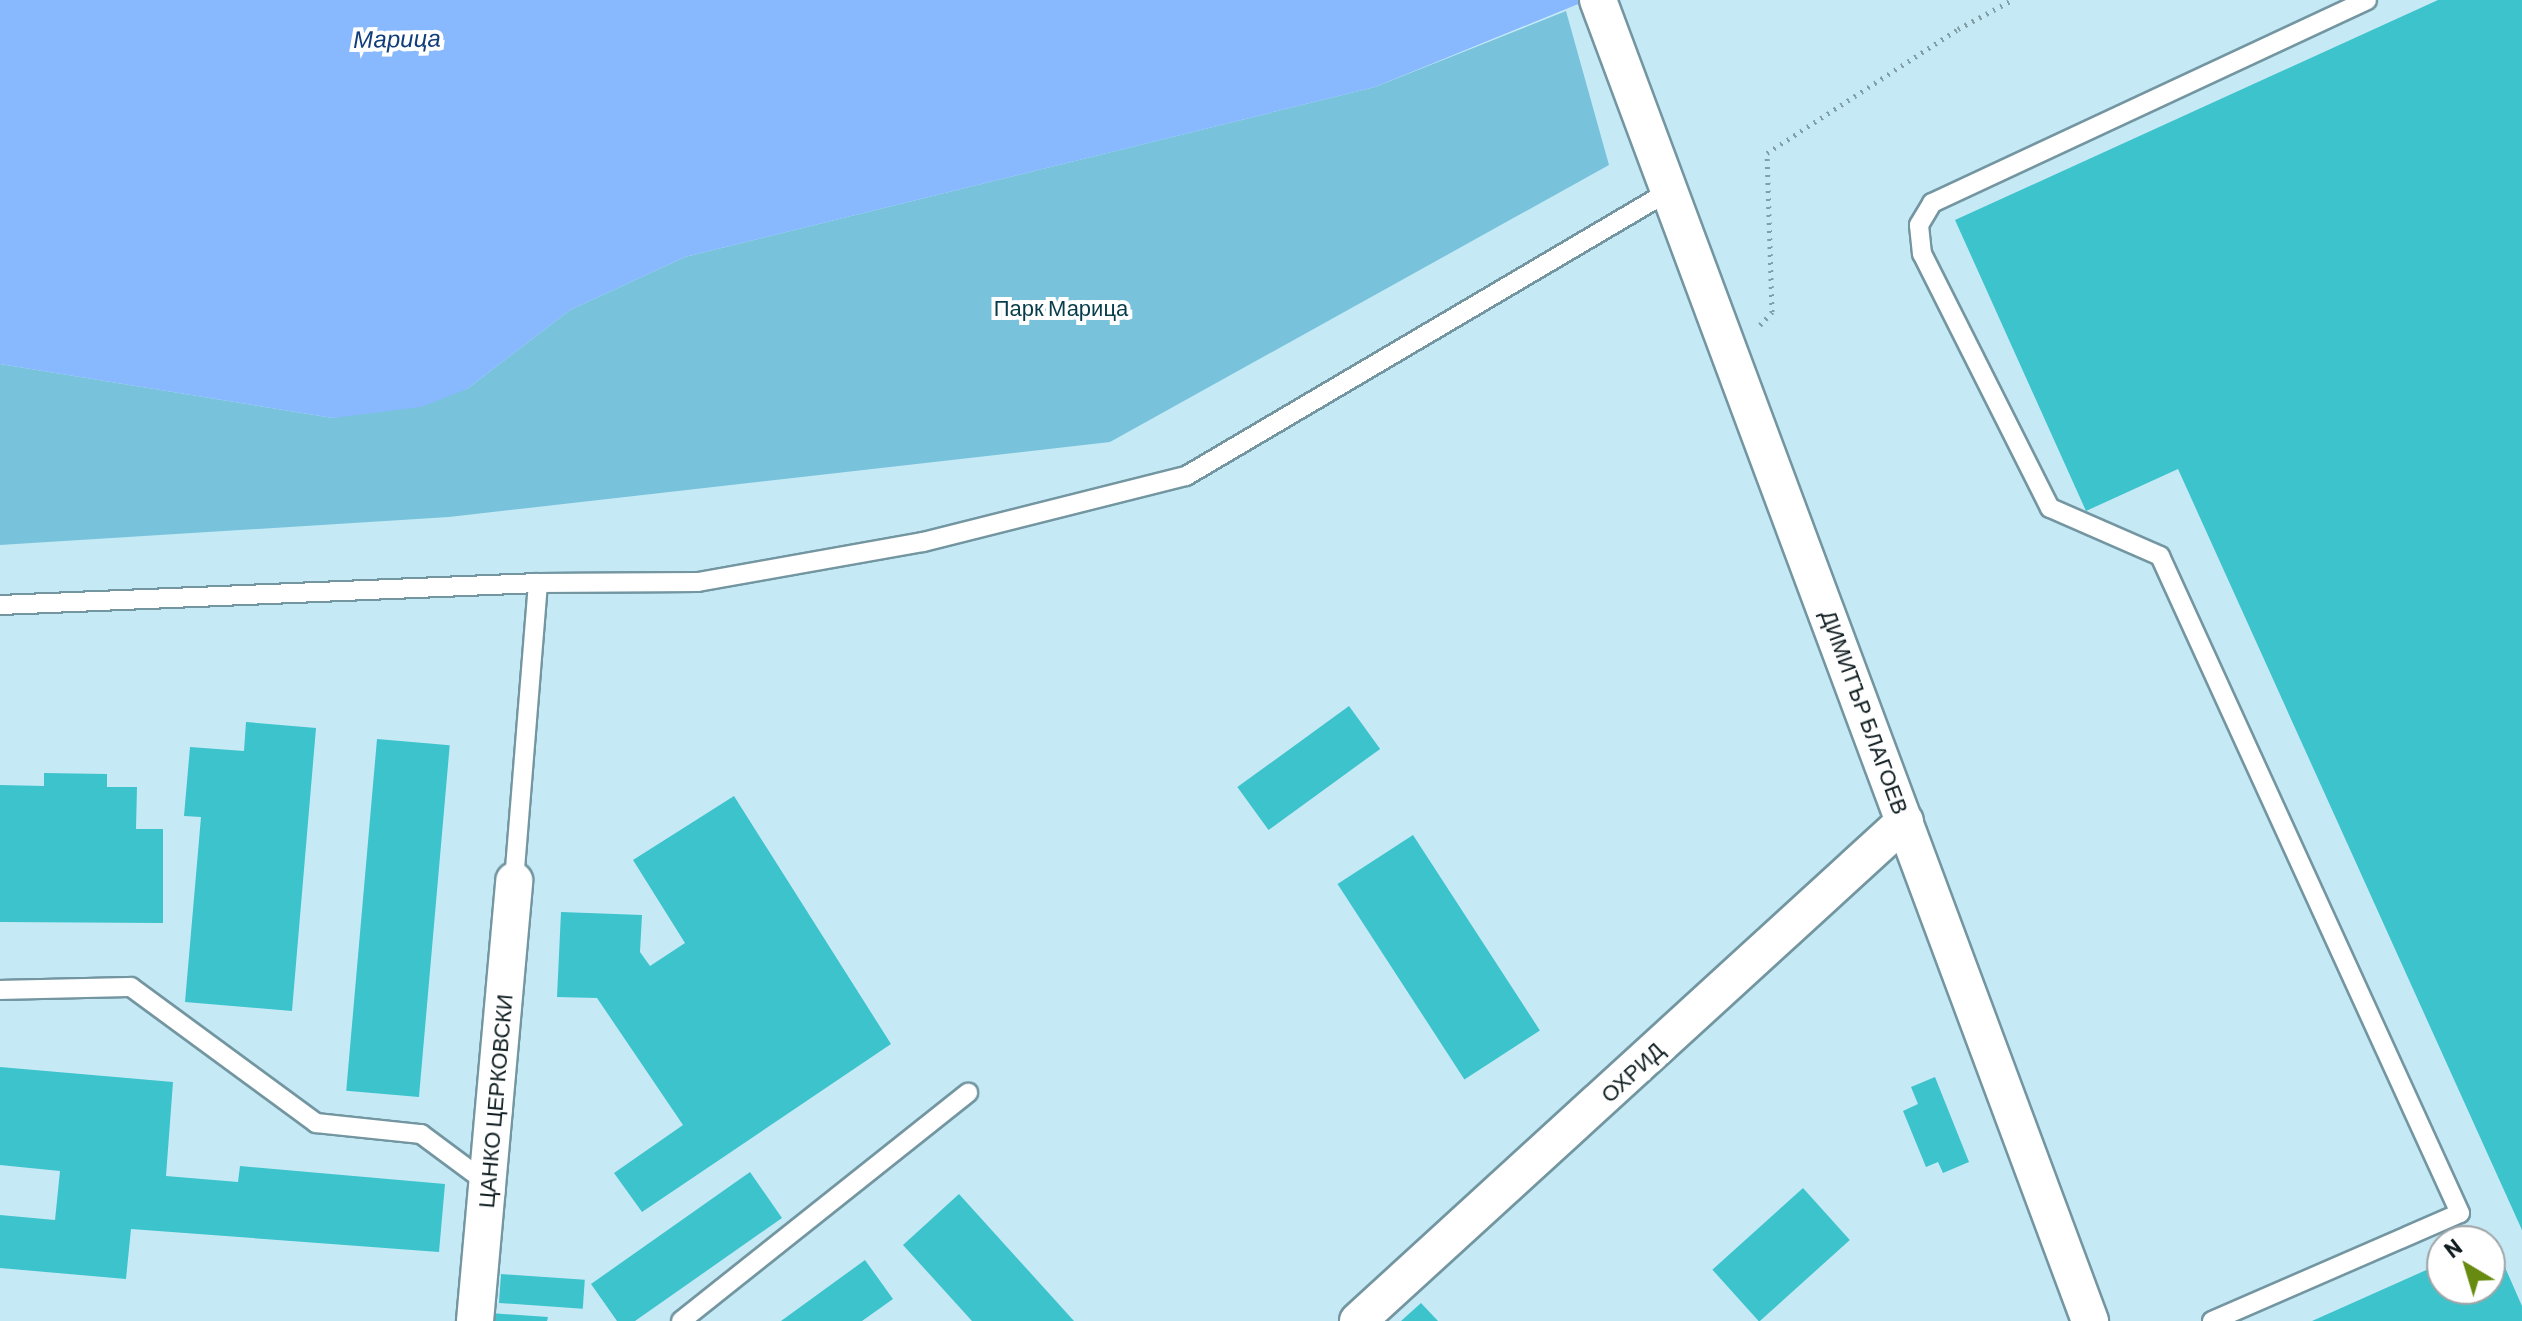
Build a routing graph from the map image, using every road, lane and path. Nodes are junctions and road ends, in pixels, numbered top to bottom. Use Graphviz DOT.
graph roads {
  1 [pos="1598,0"];
  2 [pos="2012,0"];
  3 [pos="2367,0"];
  4 [pos="1671,190"];
  5 [pos="1732,355"];
  6 [pos="538,583"];
  7 [pos="0,605"];
  8 [pos="1905,821"];
  9 [pos="514,881"];
  10 [pos="0,990"];
  11 [pos="968,1093"];
  12 [pos="487,1183"];
  13 [pos="475,1321"];
  14 [pos="681,1321"];
  15 [pos="1358,1321"];
  16 [pos="2090,1321"];
  17 [pos="2212,1321"];
  1 -- 4 [label="street, ДИМИТЪР БЛАГОЕВ"];
  2 -- 5 [label="path"];
  3 -- 17 [label="lane"];
  4 -- 5 [label="street, ДИМИТЪР БЛАГОЕВ"];
  4 -- 6 [label="lane"];
  5 -- 8 [label="street, ДИМИТЪР БЛАГОЕВ"];
  6 -- 7 [label="lane"];
  6 -- 9 [label="lane"];
  8 -- 15 [label="street, ОХРИД"];
  8 -- 16 [label="street, ДИМИТЪР БЛАГОЕВ"];
  9 -- 12 [label="street, ЦАНКО ЦЕРКОВСКИ"];
  10 -- 12 [label="lane"];
  11 -- 14 [label="lane"];
  12 -- 13 [label="street, ЦАНКО ЦЕРКОВСКИ"];
}
